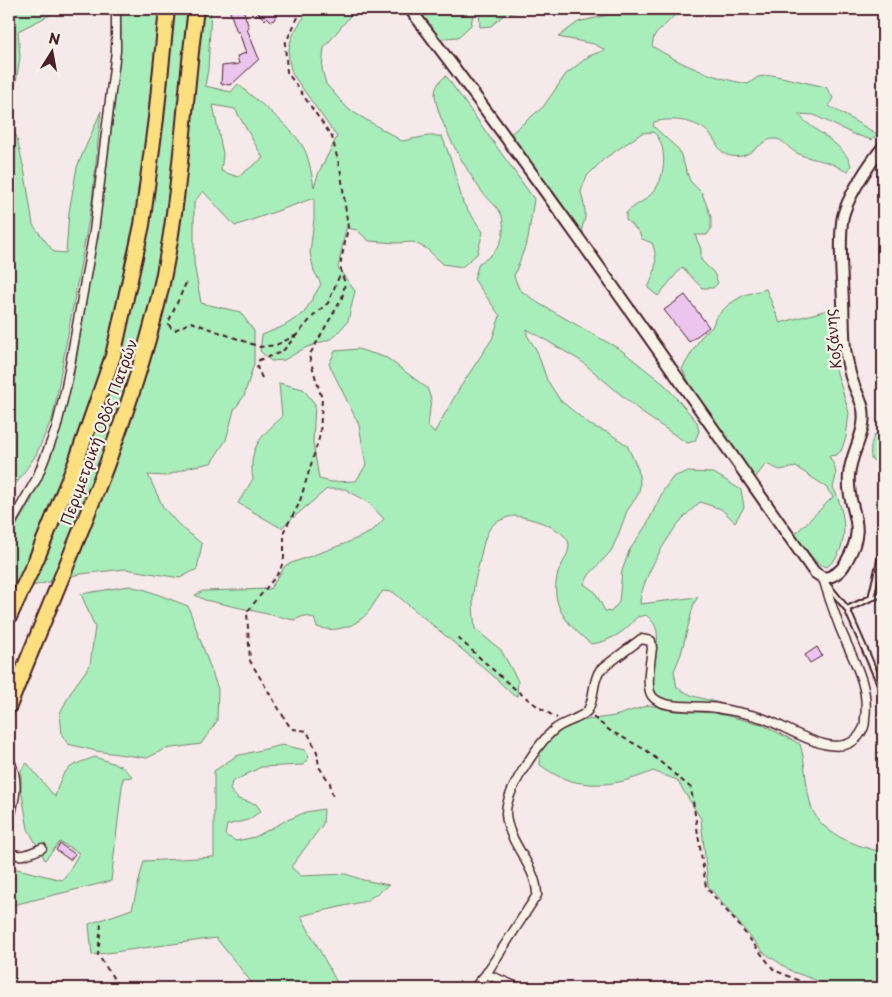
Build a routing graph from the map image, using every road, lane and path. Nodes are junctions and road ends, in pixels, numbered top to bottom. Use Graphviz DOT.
graph roads {
  1 [pos="116,9"];
  2 [pos="167,9"];
  3 [pos="196,9"];
  4 [pos="302,9"];
  5 [pos="410,9"];
  6 [pos="883,147"];
  7 [pos="879,157"];
  8 [pos="341,272"];
  9 [pos="186,283"];
  10 [pos="297,335"];
  11 [pos="262,378"];
  12 [pos="9,527"];
  13 [pos="883,548"];
  14 [pos="823,578"];
  15 [pos="883,594"];
  16 [pos="871,598"];
  17 [pos="847,609"];
  18 [pos="9,617"];
  19 [pos="458,638"];
  20 [pos="883,691"];
  21 [pos="9,706"];
  22 [pos="587,712"];
  23 [pos="566,723"];
  24 [pos="9,759"];
  25 [pos="333,798"];
  26 [pos="9,821"];
  27 [pos="42,848"];
  28 [pos="9,852"];
  29 [pos="102,924"];
  30 [pos="486,974"];
  31 [pos="120,988"];
  32 [pos="474,988"];
  33 [pos="520,988"];
  34 [pos="816,988"];
  1 -- 12 [label="street"];
  2 -- 18 [label="highway, Περιμετρική Οδός Πατρών"];
  3 -- 21 [label="highway, Περιμετρική Οδός Πατρών"];
  4 -- 8 [label="path"];
  5 -- 14 [label="street"];
  6 -- 7 [label="street, Κοζάνης"];
  7 -- 14 [label="street, Κοζάνης"];
  8 -- 10 [label="path"];
  8 -- 25 [label="path"];
  9 -- 10 [label="path"];
  10 -- 11 [label="path"];
  13 -- 16 [label="lane"];
  14 -- 17 [label="lane"];
  14 -- 22 [label="street"];
  15 -- 16 [label="lane"];
  16 -- 17 [label="lane"];
  17 -- 20 [label="lane"];
  19 -- 23 [label="path"];
  22 -- 23 [label="street"];
  22 -- 34 [label="path"];
  23 -- 30 [label="street"];
  24 -- 26 [label="street"];
  27 -- 28 [label="street"];
  29 -- 31 [label="path"];
  30 -- 32 [label="street"];
  30 -- 33 [label="street"];
}
